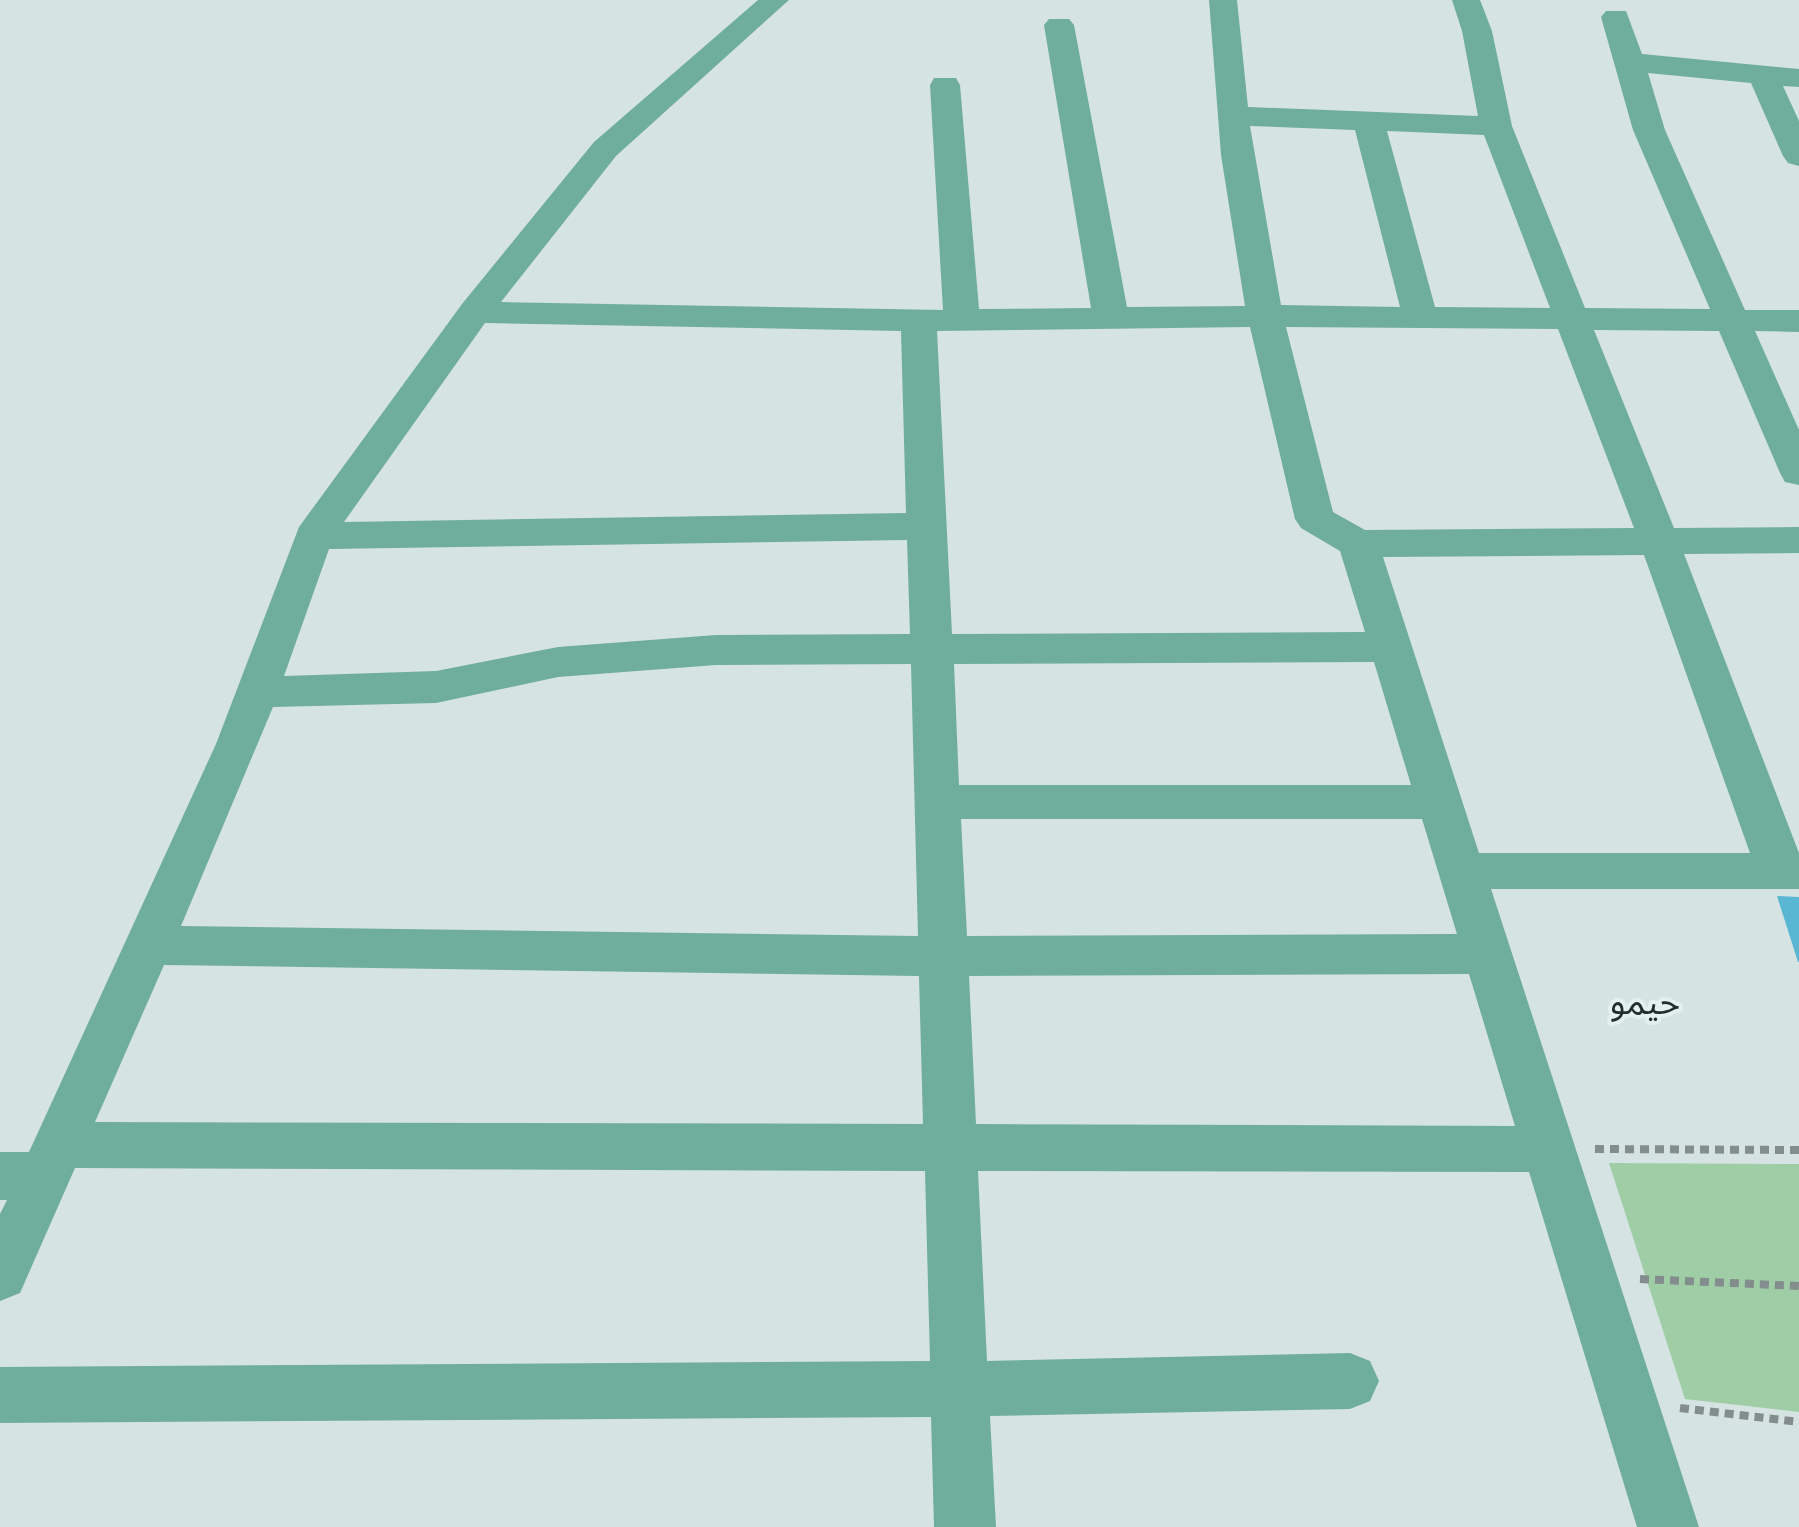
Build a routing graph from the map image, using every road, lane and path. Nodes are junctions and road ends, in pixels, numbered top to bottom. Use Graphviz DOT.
graph roads {
  1 [pos="775,0"];
  2 [pos="1224,0"];
  3 [pos="1466,0"];
  4 [pos="1616,17"];
  5 [pos="1059,25"];
  6 [pos="1630,62"];
  7 [pos="1763,75"];
  8 [pos="1799,78"];
  9 [pos="945,85"];
  10 [pos="1234,116"];
  11 [pos="1368,121"];
  12 [pos="1496,126"];
  13 [pos="1799,156"];
  14 [pos="475,312"];
  15 [pos="1266,316"];
  16 [pos="1420,316"];
  17 [pos="1111,318"];
  18 [pos="1572,318"];
  19 [pos="1734,320"];
  20 [pos="940,321"];
  21 [pos="1799,321"];
  22 [pos="1799,473"];
  23 [pos="927,526"];
  24 [pos="313,536"];
  25 [pos="1799,540"];
  26 [pos="1659,541"];
  27 [pos="1358,544"];
  28 [pos="1390,647"];
  29 [pos="932,648"];
  30 [pos="257,692"];
  31 [pos="938,802"];
  32 [pos="1438,802"];
  33 [pos="1460,871"];
  34 [pos="1790,871"];
  35 [pos="148,946"];
  36 [pos="1486,954"];
  37 [pos="944,956"];
  38 [pos="951,1148"];
  39 [pos="1547,1149"];
  40 [pos="1799,1150"];
  41 [pos="34,1165"];
  42 [pos="0,1276"];
  43 [pos="1588,1276"];
  44 [pos="1799,1286"];
  45 [pos="1350,1381"];
  46 [pos="960,1389"];
  47 [pos="0,1395"];
  48 [pos="1629,1402"];
  49 [pos="1799,1422"];
  50 [pos="965,1527"];
  51 [pos="1668,1527"];
  1 -- 14 [label="street"];
  2 -- 10 [label="street"];
  3 -- 12 [label="street"];
  4 -- 6 [label="street"];
  5 -- 17 [label="street"];
  6 -- 7 [label="street"];
  6 -- 19 [label="street"];
  7 -- 8 [label="street"];
  7 -- 13 [label="street"];
  9 -- 20 [label="street"];
  10 -- 11 [label="street"];
  10 -- 15 [label="street"];
  11 -- 12 [label="street"];
  11 -- 16 [label="street"];
  12 -- 18 [label="street"];
  14 -- 20 [label="street"];
  14 -- 24 [label="street"];
  15 -- 16 [label="street"];
  15 -- 17 [label="street"];
  15 -- 27 [label="street"];
  16 -- 18 [label="street"];
  17 -- 20 [label="street"];
  18 -- 19 [label="street"];
  18 -- 26 [label="street"];
  19 -- 21 [label="street"];
  19 -- 22 [label="street"];
  20 -- 23 [label="street"];
  23 -- 24 [label="street"];
  23 -- 29 [label="street"];
  24 -- 30 [label="street"];
  25 -- 26 [label="street"];
  26 -- 27 [label="street"];
  26 -- 34 [label="street"];
  27 -- 28 [label="street"];
  28 -- 29 [label="street"];
  28 -- 32 [label="street"];
  29 -- 30 [label="street"];
  29 -- 31 [label="street"];
  30 -- 35 [label="street"];
  31 -- 32 [label="street"];
  31 -- 37 [label="street"];
  32 -- 33 [label="street"];
  33 -- 34 [label="street"];
  33 -- 36 [label="street"];
  35 -- 37 [label="street"];
  35 -- 41 [label="street"];
  36 -- 37 [label="street"];
  36 -- 39 [label="street"];
  37 -- 38 [label="street"];
  38 -- 39 [label="street"];
  38 -- 41 [label="street"];
  38 -- 46 [label="street"];
  39 -- 40 [label="path"];
  39 -- 43 [label="street"];
  41 -- 42 [label="street"];
  43 -- 44 [label="path"];
  43 -- 48 [label="street"];
  45 -- 46 [label="street"];
  46 -- 47 [label="street"];
  46 -- 50 [label="street"];
  48 -- 49 [label="path"];
  48 -- 51 [label="street"];
}
